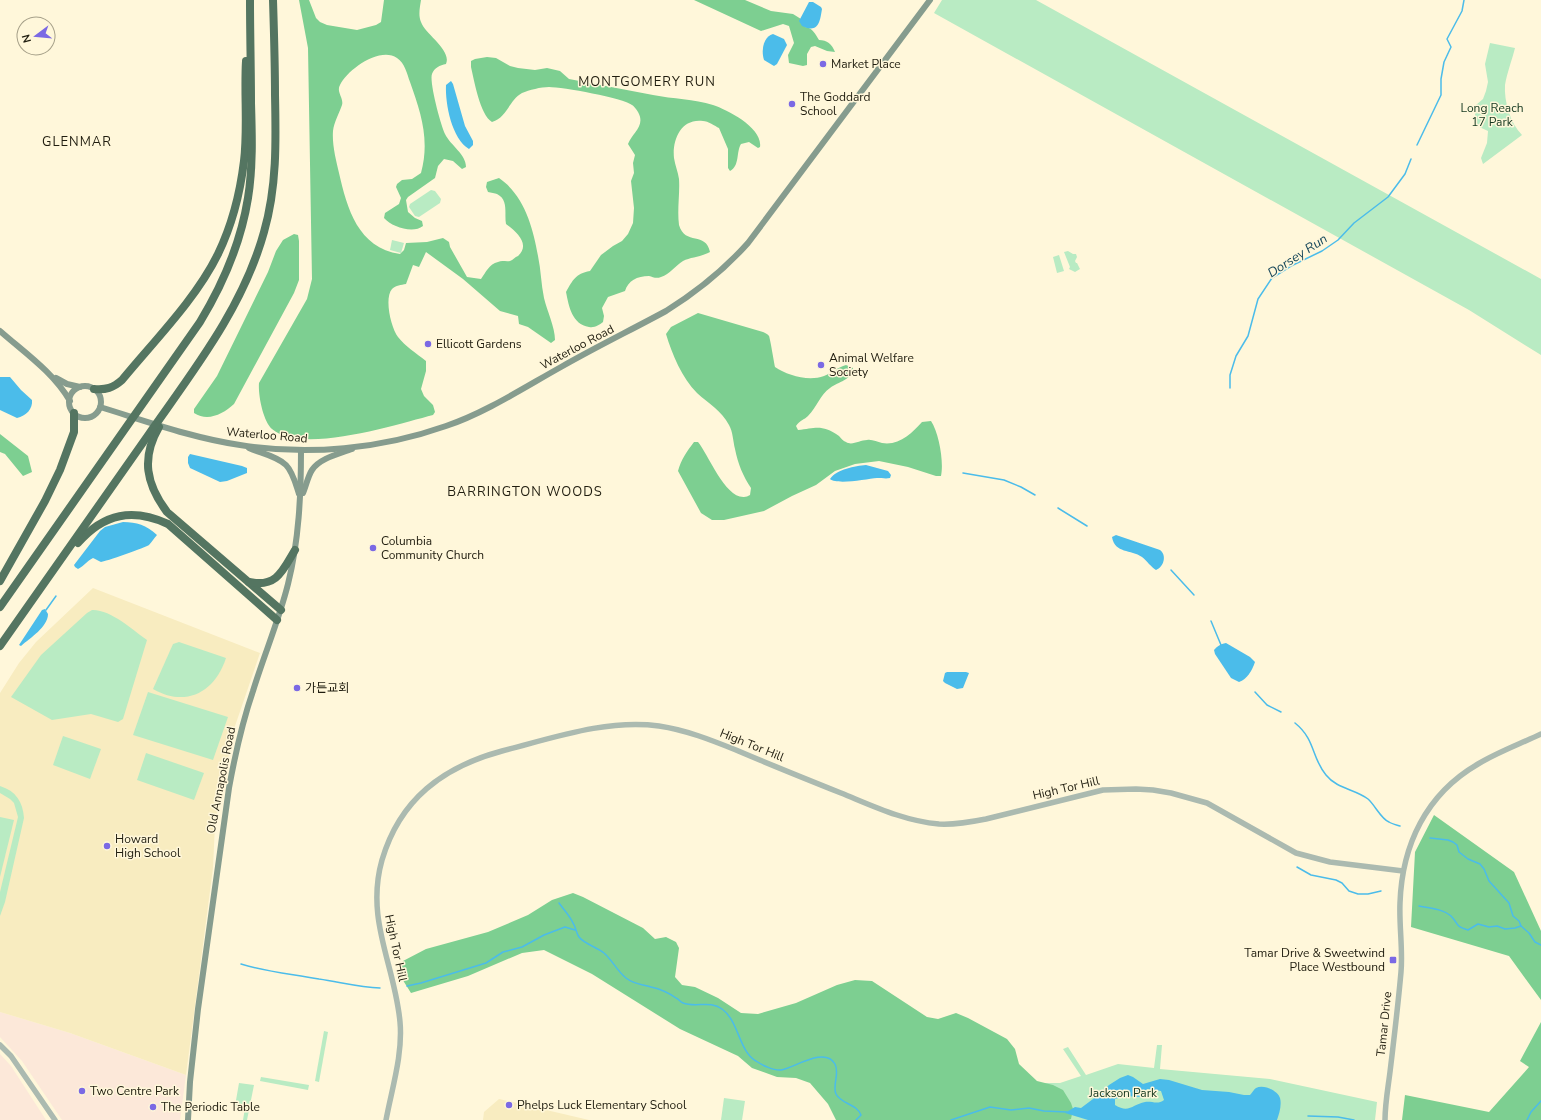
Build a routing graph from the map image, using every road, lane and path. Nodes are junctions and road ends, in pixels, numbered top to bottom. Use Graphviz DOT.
graph roads {
  1 [pos="250,0"];
  2 [pos="273,0"];
  3 [pos="930,0"];
  4 [pos="0,331"];
  5 [pos="52,376"];
  6 [pos="186,381"];
  7 [pos="80,388"];
  8 [pos="94,389"];
  9 [pos="70,401"];
  10 [pos="100,407"];
  11 [pos="74,413"];
  12 [pos="242,446"];
  13 [pos="359,446"];
  14 [pos="301,450"];
  15 [pos="301,499"];
  16 [pos="295,550"];
  17 [pos="47,580"];
  18 [pos="0,581"];
  19 [pos="249,582"];
  20 [pos="0,607"];
  21 [pos="281,610"];
  22 [pos="277,620"];
  23 [pos="0,646"];
  24 [pos="1541,734"];
  25 [pos="1404,871"];
  26 [pos="0,1045"];
  27 [pos="1385,1117"];
  28 [pos="55,1120"];
  29 [pos="188,1120"];
  30 [pos="386,1120"];
  1 -- 8 [label="highway"];
  1 -- 20 [label="highway"];
  2 -- 6 [label="highway"];
  3 -- 13 [label="main road, Waterloo Road"];
  4 -- 5 [label="main road"];
  5 -- 7 [label="main road"];
  5 -- 9 [label="main road"];
  6 -- 17 [label="highway"];
  6 -- 19 [label="highway"];
  7 -- 8 [label="main road"];
  7 -- 9 [label="main road"];
  8 -- 10 [label="main road"];
  9 -- 11 [label="main road"];
  10 -- 11 [label="main road"];
  10 -- 12 [label="main road, Waterloo Road"];
  11 -- 18 [label="highway"];
  12 -- 14 [label="main road, Waterloo Road"];
  12 -- 15 [label="main road"];
  13 -- 14 [label="main road, Waterloo Road"];
  13 -- 15 [label="main road"];
  14 -- 15 [label="main road, Old Annapolis Road"];
  15 -- 16 [label="main road, Old Annapolis Road"];
  16 -- 19 [label="highway"];
  16 -- 21 [label="main road, Old Annapolis Road"];
  17 -- 22 [label="highway"];
  17 -- 23 [label="highway"];
  19 -- 21 [label="highway"];
  21 -- 22 [label="main road, Old Annapolis Road"];
  22 -- 29 [label="main road, Old Annapolis Road"];
  24 -- 25 [label="street, Tamar Drive"];
  25 -- 27 [label="street, Tamar Drive"];
  25 -- 30 [label="street, High Tor Hill"];
  26 -- 28 [label="street"];
}
